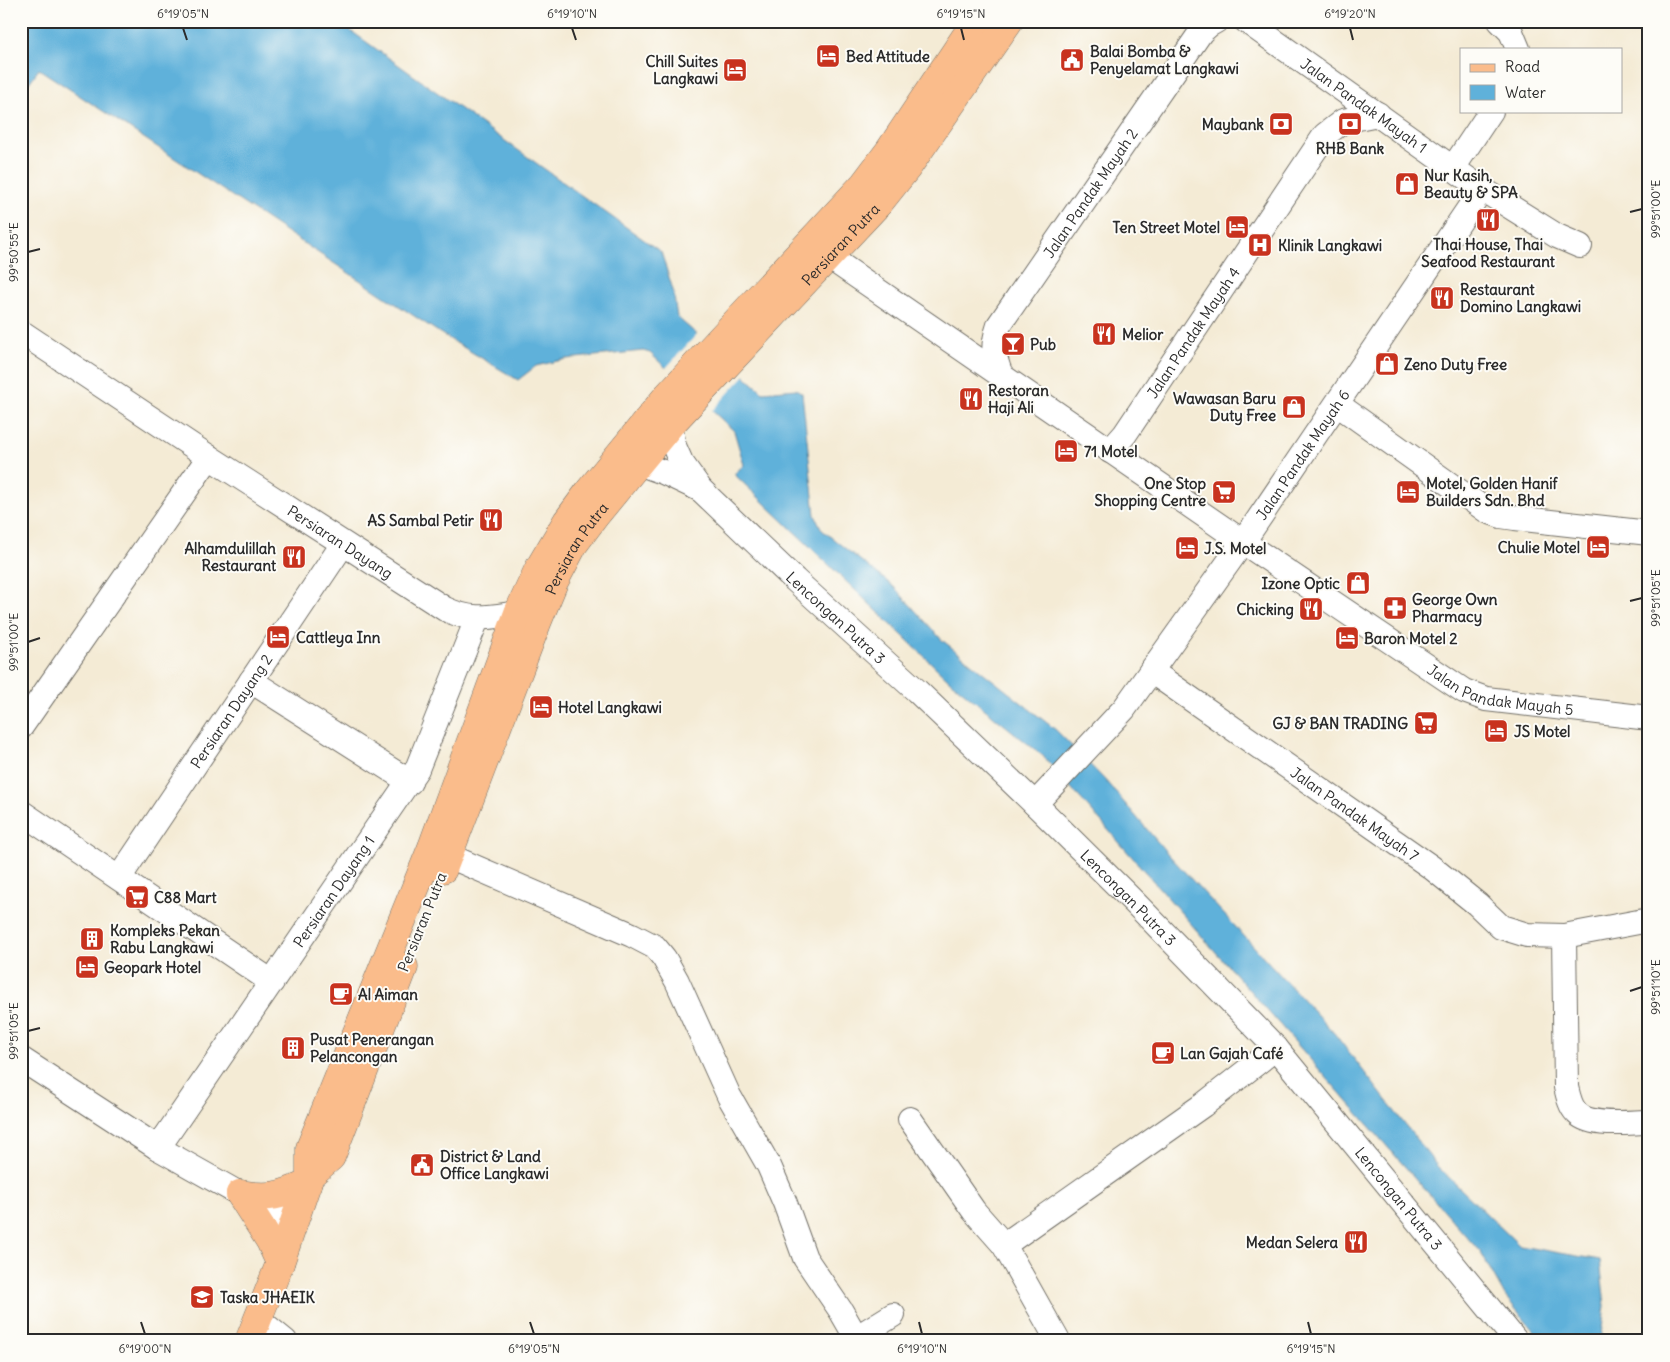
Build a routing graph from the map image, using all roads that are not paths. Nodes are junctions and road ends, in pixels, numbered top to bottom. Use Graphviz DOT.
graph roads {
  1 [pos="976,21"];
  2 [pos="1009,21"];
  3 [pos="1216,21"];
  4 [pos="1246,21"];
  5 [pos="1500,21"];
  6 [pos="1518,48"];
  7 [pos="1490,112"];
  8 [pos="1378,114"];
  9 [pos="1453,168"];
  10 [pos="1482,189"];
  11 [pos="1580,246"];
  12 [pos="829,257"];
  13 [pos="999,325"];
  14 [pos="21,332"];
  15 [pos="945,337"];
  16 [pos="728,346"];
  17 [pos="1001,375"];
  18 [pos="1336,404"];
  19 [pos="674,410"];
  20 [pos="1110,451"];
  21 [pos="209,457"];
  22 [pos="638,464"];
  23 [pos="701,490"];
  24 [pos="1649,533"];
  25 [pos="1243,542"];
  26 [pos="343,544"];
  27 [pos="518,613"];
  28 [pos="477,619"];
  29 [pos="1151,671"];
  30 [pos="251,681"];
  31 [pos="1649,718"];
  32 [pos="21,727"];
  33 [pos="410,782"];
  34 [pos="1035,804"];
  35 [pos="21,812"];
  36 [pos="449,856"];
  37 [pos="119,878"];
  38 [pos="1649,920"];
  39 [pos="1564,936"];
  40 [pos="272,982"];
  41 [pos="1276,1048"];
  42 [pos="21,1059"];
  43 [pos="910,1119"];
  44 [pos="1649,1122"];
  45 [pos="158,1148"];
  46 [pos="309,1180"];
  47 [pos="240,1194"];
  48 [pos="294,1224"];
  49 [pos="1004,1245"];
  50 [pos="280,1263"];
  51 [pos="893,1315"];
  52 [pos="253,1330"];
  53 [pos="853,1339"];
  54 [pos="285,1341"];
  55 [pos="1058,1341"];
  56 [pos="1516,1341"];
  1 -- 16 [label="main road, Persiaran Putra"];
  2 -- 12 [label="main road, Persiaran Putra"];
  3 -- 13 [label="street, Jalan Pandak Mayah 2"];
  4 -- 8 [label="street, Jalan Pandak Mayah 1"];
  5 -- 6 [label="street"];
  7 -- 9 [label="street"];
  8 -- 9 [label="street, Jalan Pandak Mayah 1"];
  8 -- 20 [label="street, Jalan Pandak Mayah 4"];
  9 -- 10 [label="street, Jalan Pandak Mayah 1"];
  10 -- 11 [label="street, Jalan Pandak Mayah 1"];
  10 -- 18 [label="street, Jalan Pandak Mayah 6"];
  12 -- 15 [label="street, Jalan Pandak Mayah 5"];
  12 -- 16 [label="main road, Persiaran Putra"];
  13 -- 15 [label="street"];
  13 -- 17 [label="street, Jalan Pandak Mayah 2"];
  14 -- 21 [label="street, Persiaran Dayang"];
  15 -- 17 [label="street, Jalan Pandak Mayah 5"];
  16 -- 19 [label="main road, Persiaran Putra"];
  17 -- 20 [label="street, Jalan Pandak Mayah 5"];
  18 -- 24 [label="street"];
  18 -- 25 [label="street, Jalan Pandak Mayah 6"];
  19 -- 22 [label="main road, Persiaran Putra"];
  19 -- 23 [label="street"];
  19 -- 27 [label="main road, Persiaran Putra"];
  20 -- 25 [label="street, Jalan Pandak Mayah 5"];
  21 -- 26 [label="street, Persiaran Dayang"];
  21 -- 32 [label="street"];
  22 -- 23 [label="street"];
  22 -- 36 [label="main road, Persiaran Putra"];
  23 -- 34 [label="street, Lencongan Putra 3"];
  25 -- 29 [label="street, Jalan Pandak Mayah 6"];
  25 -- 31 [label="street, Jalan Pandak Mayah 5"];
  26 -- 28 [label="street, Persiaran Dayang"];
  26 -- 30 [label="street, Persiaran Dayang 2"];
  27 -- 28 [label="street"];
  27 -- 46 [label="main road, Persiaran Putra"];
  28 -- 33 [label="street, Persiaran Dayang 1"];
  29 -- 34 [label="street, Jalan Pandak Mayah 6"];
  29 -- 39 [label="street, Jalan Pandak Mayah 7"];
  30 -- 33 [label="street"];
  30 -- 37 [label="street, Persiaran Dayang 2"];
  33 -- 40 [label="street, Persiaran Dayang 1"];
  34 -- 41 [label="street, Lencongan Putra 3"];
  35 -- 37 [label="street"];
  36 -- 46 [label="main road, Persiaran Putra"];
  36 -- 53 [label="street"];
  37 -- 40 [label="street"];
  38 -- 39 [label="street, Jalan Pandak Mayah 7"];
  39 -- 44 [label="street"];
  40 -- 45 [label="street, Persiaran Dayang 1"];
  41 -- 49 [label="street"];
  41 -- 56 [label="street, Lencongan Putra 3"];
  42 -- 45 [label="street"];
  43 -- 49 [label="street"];
  45 -- 47 [label="street"];
  46 -- 47 [label="main road"];
  46 -- 48 [label="main road, Persiaran Putra"];
  47 -- 48 [label="street"];
  47 -- 50 [label="main road"];
  48 -- 50 [label="main road, Persiaran Putra"];
  49 -- 55 [label="street"];
  50 -- 52 [label="main road, Persiaran Putra"];
  51 -- 53 [label="street"];
  52 -- 54 [label="street"];
}
